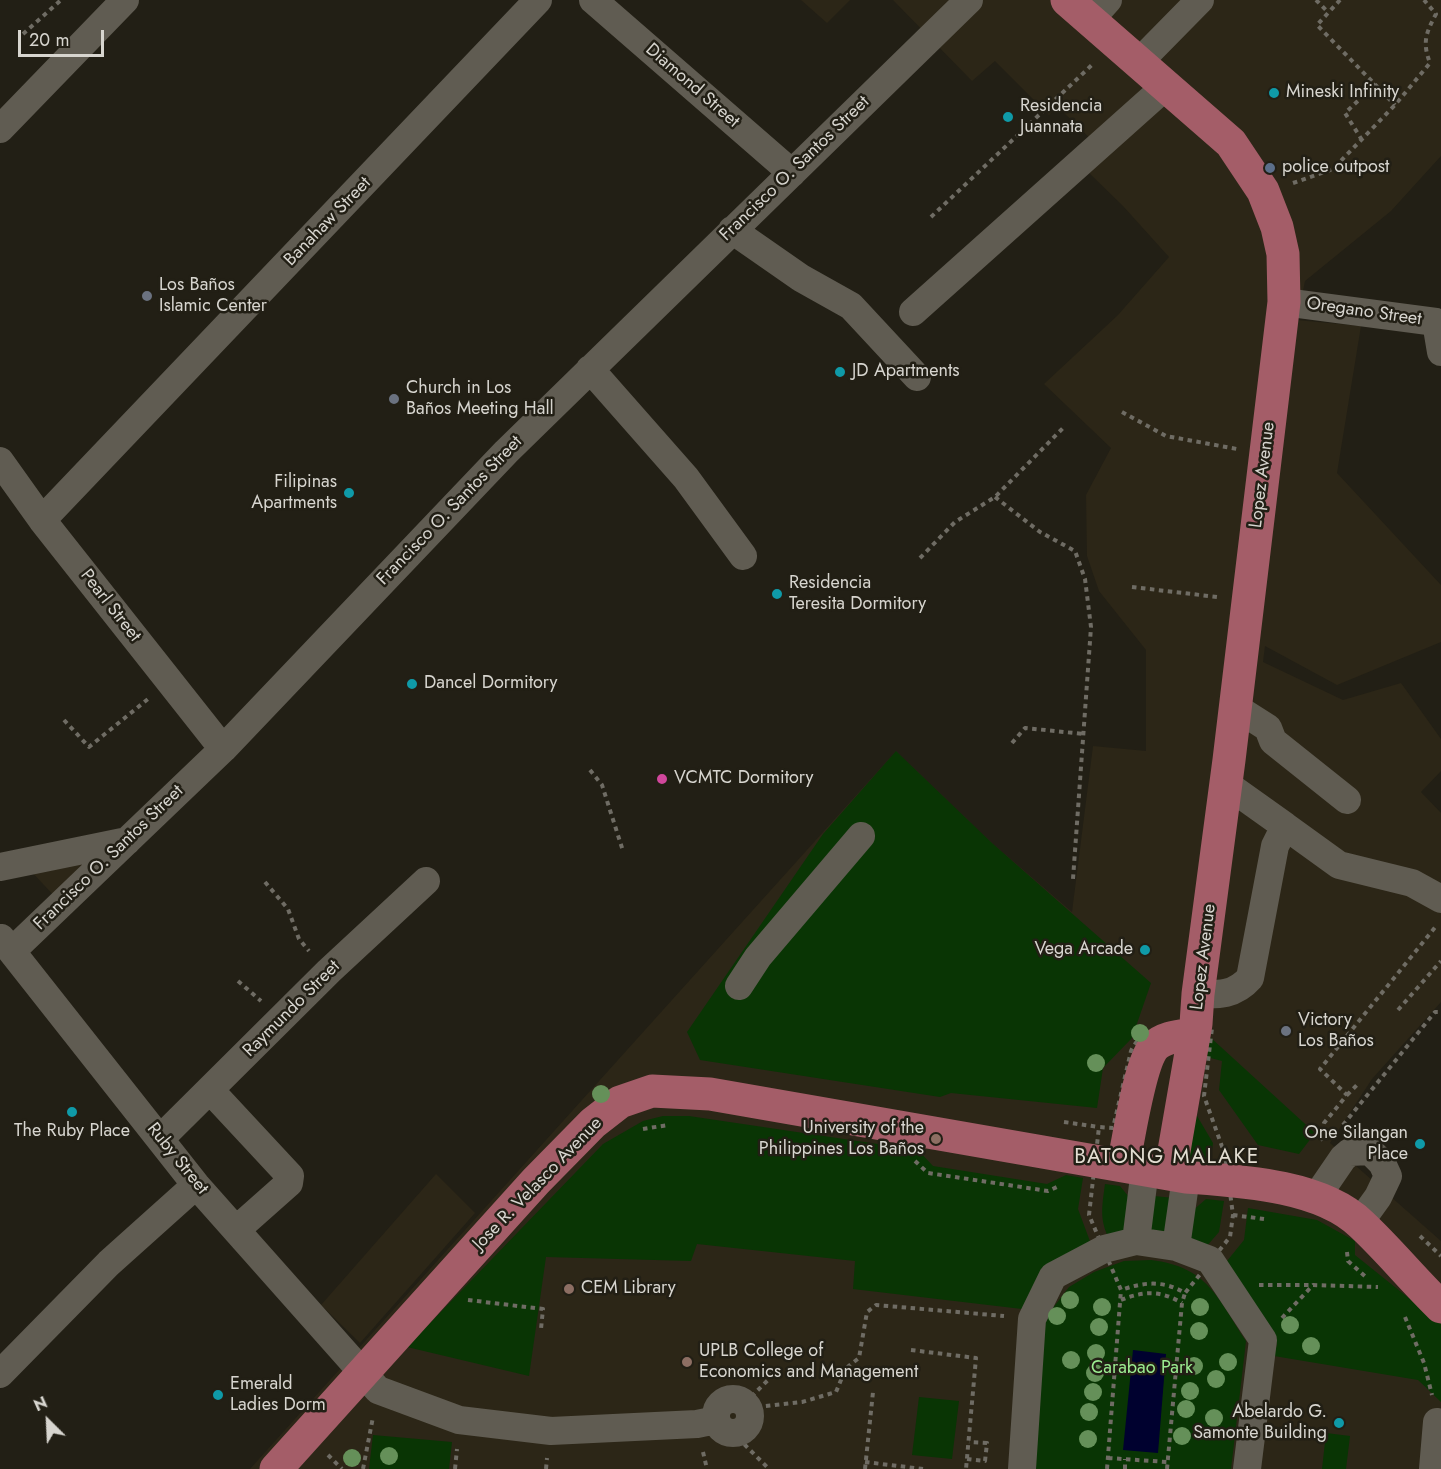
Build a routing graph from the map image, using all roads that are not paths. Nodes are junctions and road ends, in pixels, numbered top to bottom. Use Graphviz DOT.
graph roads {
  1 [pos="538,0"];
  2 [pos="593,0"];
  3 [pos="969,0"];
  4 [pos="1200,0"];
  5 [pos="122,1"];
  6 [pos="1089,6"];
  7 [pos="1127,52"];
  8 [pos="1166,86"];
  9 [pos="0,129"];
  10 [pos="792,172"];
  11 [pos="732,230"];
  12 [pos="1284,302"];
  13 [pos="913,312"];
  14 [pos="1438,319"];
  15 [pos="1441,352"];
  16 [pos="590,369"];
  17 [pos="917,377"];
  18 [pos="0,461"];
  19 [pos="42,520"];
  20 [pos="743,556"];
  21 [pos="1235,706"];
  22 [pos="223,749"];
  23 [pos="1226,784"];
  24 [pos="1347,800"];
  25 [pos="1285,826"];
  26 [pos="861,836"];
  27 [pos="127,841"];
  28 [pos="0,867"];
  29 [pos="426,881"];
  30 [pos="1441,899"];
  31 [pos="6,944"];
  32 [pos="739,986"];
  33 [pos="1196,1017"];
  34 [pos="210,1090"];
  35 [pos="160,1140"];
  36 [pos="1156,1171"];
  37 [pos="196,1185"];
  38 [pos="1317,1196"];
  39 [pos="236,1230"];
  40 [pos="1353,1235"];
  41 [pos="1136,1241"];
  42 [pos="1176,1247"];
  43 [pos="1441,1307"];
  44 [pos="0,1374"];
  45 [pos="371,1382"];
  46 [pos="747,1405"];
  47 [pos="1439,1424"];
  48 [pos="276,1469"];
  49 [pos="1022,1469"];
  50 [pos="1247,1469"];
  51 [pos="1433,1469"];
  1 -- 19 [label="street, Banahaw Street"];
  2 -- 10 [label="street, Diamond Street"];
  3 -- 10 [label="street, Francisco O. Santos Street"];
  4 -- 7 [label="street"];
  5 -- 9 [label="street"];
  6 -- 7 [label="main road, Lopez Avenue"];
  7 -- 8 [label="main road, Lopez Avenue"];
  8 -- 12 [label="main road, Lopez Avenue"];
  8 -- 13 [label="street"];
  10 -- 11 [label="street, Francisco O. Santos Street"];
  11 -- 16 [label="street, Francisco O. Santos Street"];
  11 -- 17 [label="street"];
  12 -- 14 [label="street, Oregano Street"];
  12 -- 21 [label="main road, Lopez Avenue"];
  14 -- 15 [label="street"];
  16 -- 20 [label="street"];
  16 -- 22 [label="street, Francisco O. Santos Street"];
  18 -- 19 [label="street, Pearl Street"];
  19 -- 22 [label="street, Pearl Street"];
  21 -- 23 [label="main road, Lopez Avenue"];
  21 -- 24 [label="street"];
  22 -- 27 [label="street, Francisco O. Santos Street"];
  23 -- 25 [label="street"];
  23 -- 33 [label="main road, Lopez Avenue"];
  25 -- 30 [label="street"];
  25 -- 33 [label="street"];
  26 -- 32 [label="street"];
  27 -- 28 [label="street"];
  27 -- 31 [label="street, Francisco O. Santos Street"];
  29 -- 34 [label="street, Raymundo Street"];
  31 -- 35 [label="street, Ruby Street"];
  33 -- 36 [label="main road, Lopez Avenue"];
  33 -- 36 [label="main road, Lopez Avenue"];
  34 -- 35 [label="street, Raymundo Street"];
  34 -- 39 [label="street"];
  35 -- 37 [label="street, Ruby Street"];
  36 -- 38 [label="main road, Jose R. Velasco Avenue"];
  36 -- 41 [label="street"];
  36 -- 42 [label="street"];
  36 -- 45 [label="main road, Jose R. Velasco Avenue"];
  37 -- 39 [label="street, Ruby Street"];
  37 -- 44 [label="street"];
  38 -- 40 [label="main road"];
  38 -- 40 [label="street"];
  39 -- 45 [label="street, Ruby Street"];
  40 -- 43 [label="main road"];
  41 -- 42 [label="street"];
  41 -- 49 [label="street"];
  42 -- 50 [label="street"];
  45 -- 46 [label="street"];
  45 -- 48 [label="main road, Jose R. Velasco Avenue"];
  47 -- 51 [label="street"];
}
